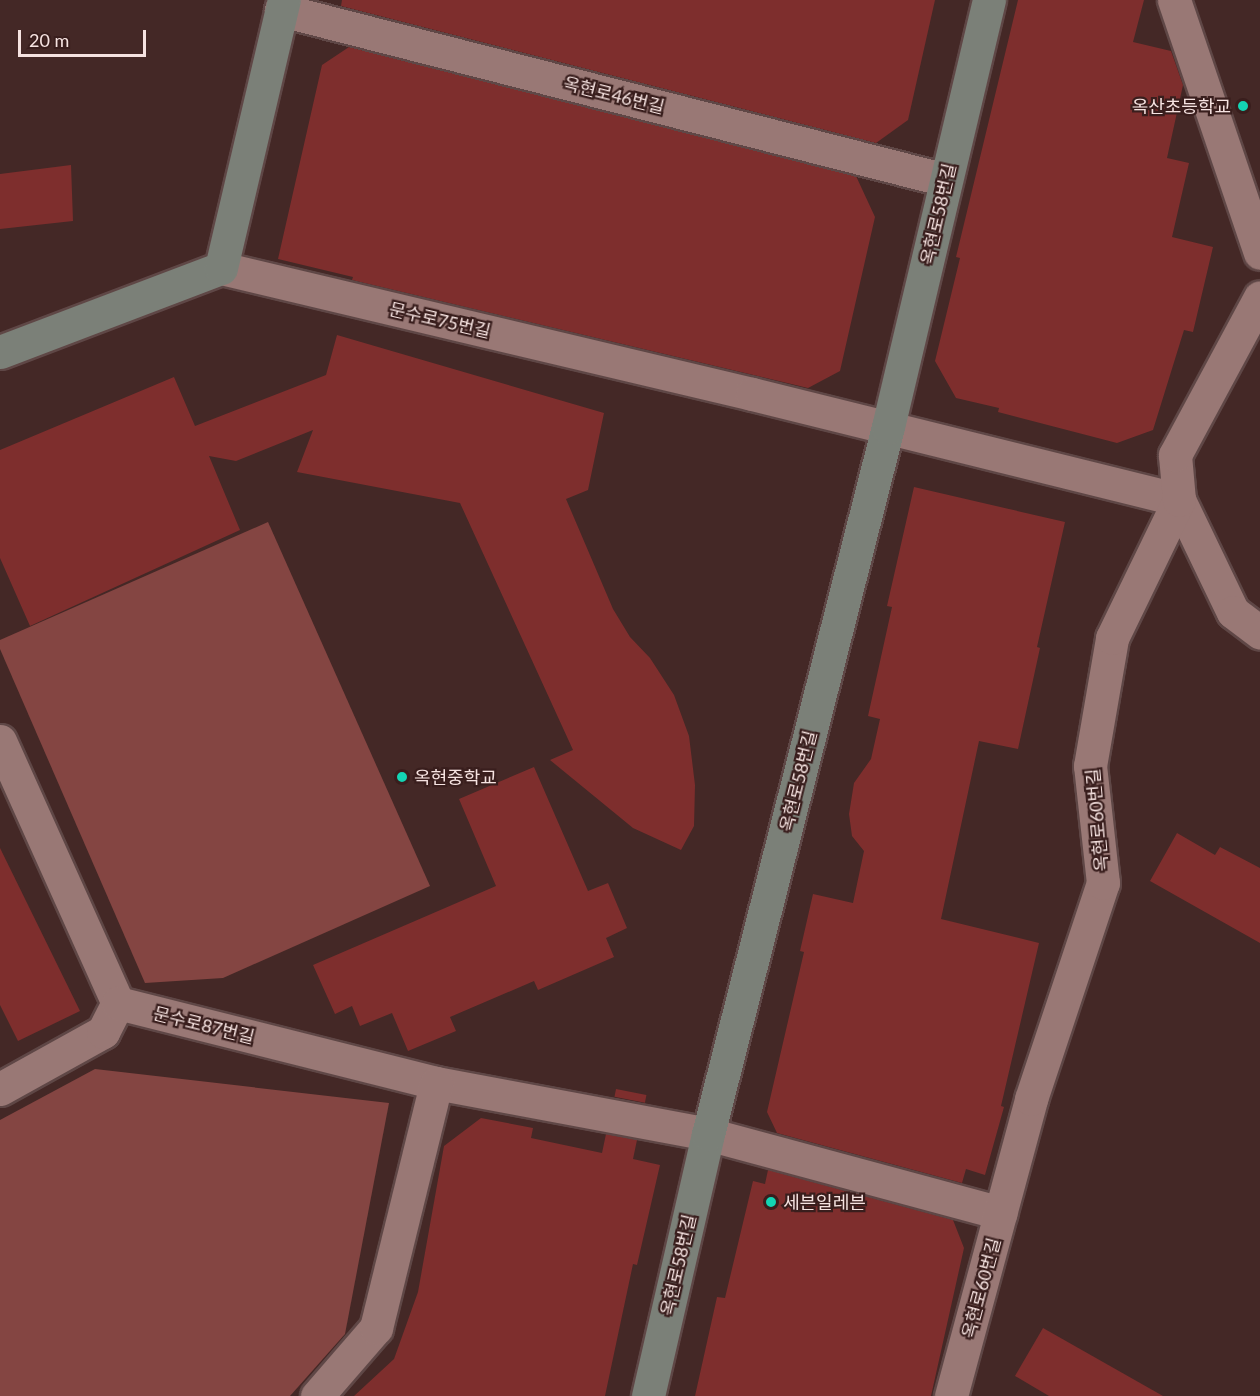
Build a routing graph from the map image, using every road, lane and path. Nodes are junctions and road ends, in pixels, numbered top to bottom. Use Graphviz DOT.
graph roads {
  1 [pos="989,0"];
  2 [pos="1174,0"];
  3 [pos="282,5"];
  4 [pos="946,180"];
  5 [pos="1260,253"];
  6 [pos="221,268"];
  7 [pos="1260,297"];
  8 [pos="0,352"];
  9 [pos="888,427"];
  10 [pos="1179,500"];
  11 [pos="1260,632"];
  12 [pos="0,741"];
  13 [pos="118,1003"];
  14 [pos="436,1083"];
  15 [pos="0,1089"];
  16 [pos="708,1134"];
  17 [pos="1001,1213"];
  18 [pos="317,1396"];
  19 [pos="648,1396"];
  20 [pos="951,1396"];
  1 -- 4 [label="main road, 옥현로58번길"];
  2 -- 5 [label="street"];
  3 -- 4 [label="street, 옥현로46번길"];
  3 -- 6 [label="main road, 옥현로46번길"];
  4 -- 9 [label="main road, 옥현로58번길"];
  6 -- 8 [label="main road"];
  6 -- 9 [label="street, 문수로75번길"];
  7 -- 10 [label="street"];
  9 -- 10 [label="street"];
  9 -- 16 [label="main road, 옥현로58번길"];
  10 -- 11 [label="street"];
  10 -- 17 [label="street, 옥현로60번길"];
  12 -- 13 [label="street"];
  13 -- 14 [label="street, 문수로87번길"];
  13 -- 15 [label="street"];
  14 -- 16 [label="street, 문수로87번길"];
  14 -- 18 [label="street"];
  16 -- 17 [label="street"];
  16 -- 19 [label="main road, 옥현로58번길"];
  17 -- 20 [label="street, 옥현로60번길"];
}
